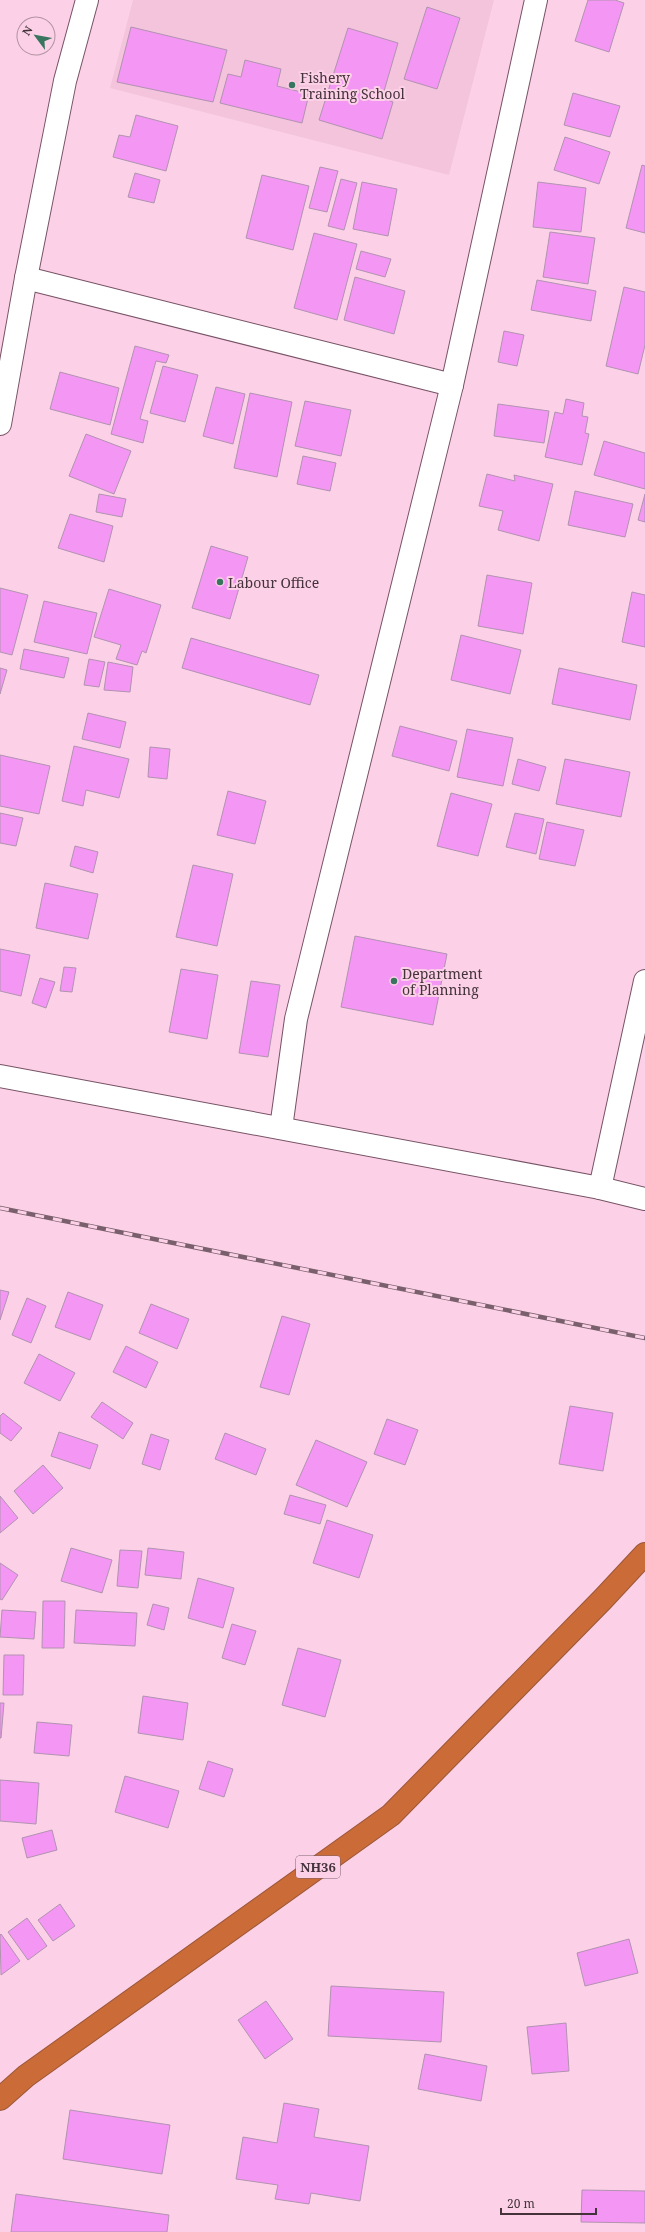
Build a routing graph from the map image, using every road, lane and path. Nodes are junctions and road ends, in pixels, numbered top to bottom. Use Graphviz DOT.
graph roads {
  1 [pos="87,0"];
  2 [pos="536,0"];
  3 [pos="26,278"];
  4 [pos="452,385"];
  5 [pos="0,424"];
  6 [pos="645,981"];
  7 [pos="0,1076"];
  8 [pos="281,1128"];
  9 [pos="600,1188"];
  10 [pos="645,1199"];
  11 [pos="645,1554"];
  12 [pos="0,2099"];
  1 -- 3 [label="street"];
  2 -- 4 [label="street"];
  3 -- 4 [label="street"];
  3 -- 5 [label="street"];
  4 -- 8 [label="street"];
  6 -- 9 [label="street"];
  7 -- 8 [label="street"];
  8 -- 9 [label="street"];
  9 -- 10 [label="street"];
  11 -- 12 [label="highway, NH36"];
}
